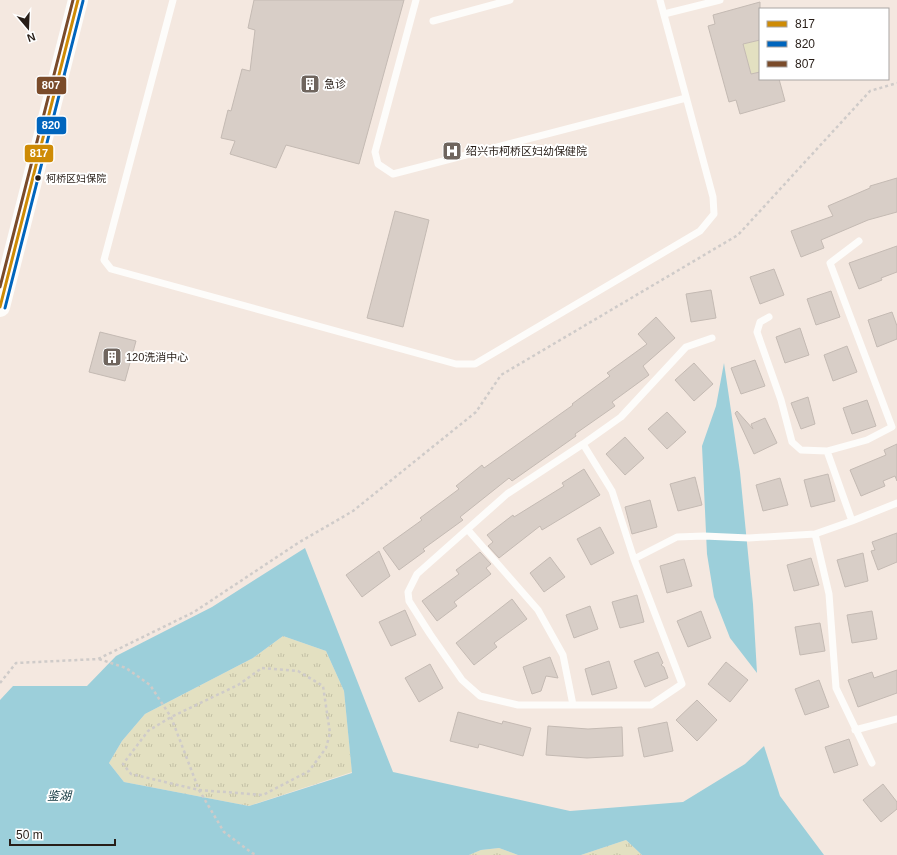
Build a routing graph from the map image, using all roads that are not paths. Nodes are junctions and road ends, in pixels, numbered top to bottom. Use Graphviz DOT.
graph roads {
  1 [pos="78,0"];
  2 [pos="173,0"];
  3 [pos="416,0"];
  4 [pos="510,0"];
  5 [pos="660,0"];
  6 [pos="720,0"];
  7 [pos="664,14"];
  8 [pos="433,21"];
  9 [pos="686,98"];
  10 [pos="859,242"];
  11 [pos="0,307"];
  12 [pos="769,317"];
  13 [pos="712,338"];
  14 [pos="583,444"];
  15 [pos="827,452"];
  16 [pos="897,503"];
  17 [pos="852,521"];
  18 [pos="468,530"];
  19 [pos="814,534"];
  20 [pos="634,559"];
  21 [pos="573,705"];
  22 [pos="897,719"];
  23 [pos="855,730"];
  24 [pos="872,763"];
  1 -- 11 [label="street"];
  2 -- 9 [label="lane"];
  3 -- 9 [label="lane"];
  4 -- 8 [label="lane"];
  5 -- 7 [label="lane"];
  6 -- 7 [label="lane"];
  7 -- 9 [label="lane"];
  10 -- 15 [label="lane"];
  12 -- 15 [label="lane"];
  13 -- 14 [label="lane"];
  14 -- 18 [label="lane"];
  14 -- 20 [label="lane"];
  15 -- 17 [label="lane"];
  16 -- 17 [label="lane"];
  17 -- 19 [label="lane"];
  18 -- 21 [label="lane"];
  18 -- 21 [label="lane"];
  19 -- 20 [label="lane"];
  19 -- 23 [label="lane"];
  20 -- 21 [label="lane"];
  22 -- 23 [label="lane"];
  23 -- 24 [label="lane"];
}
